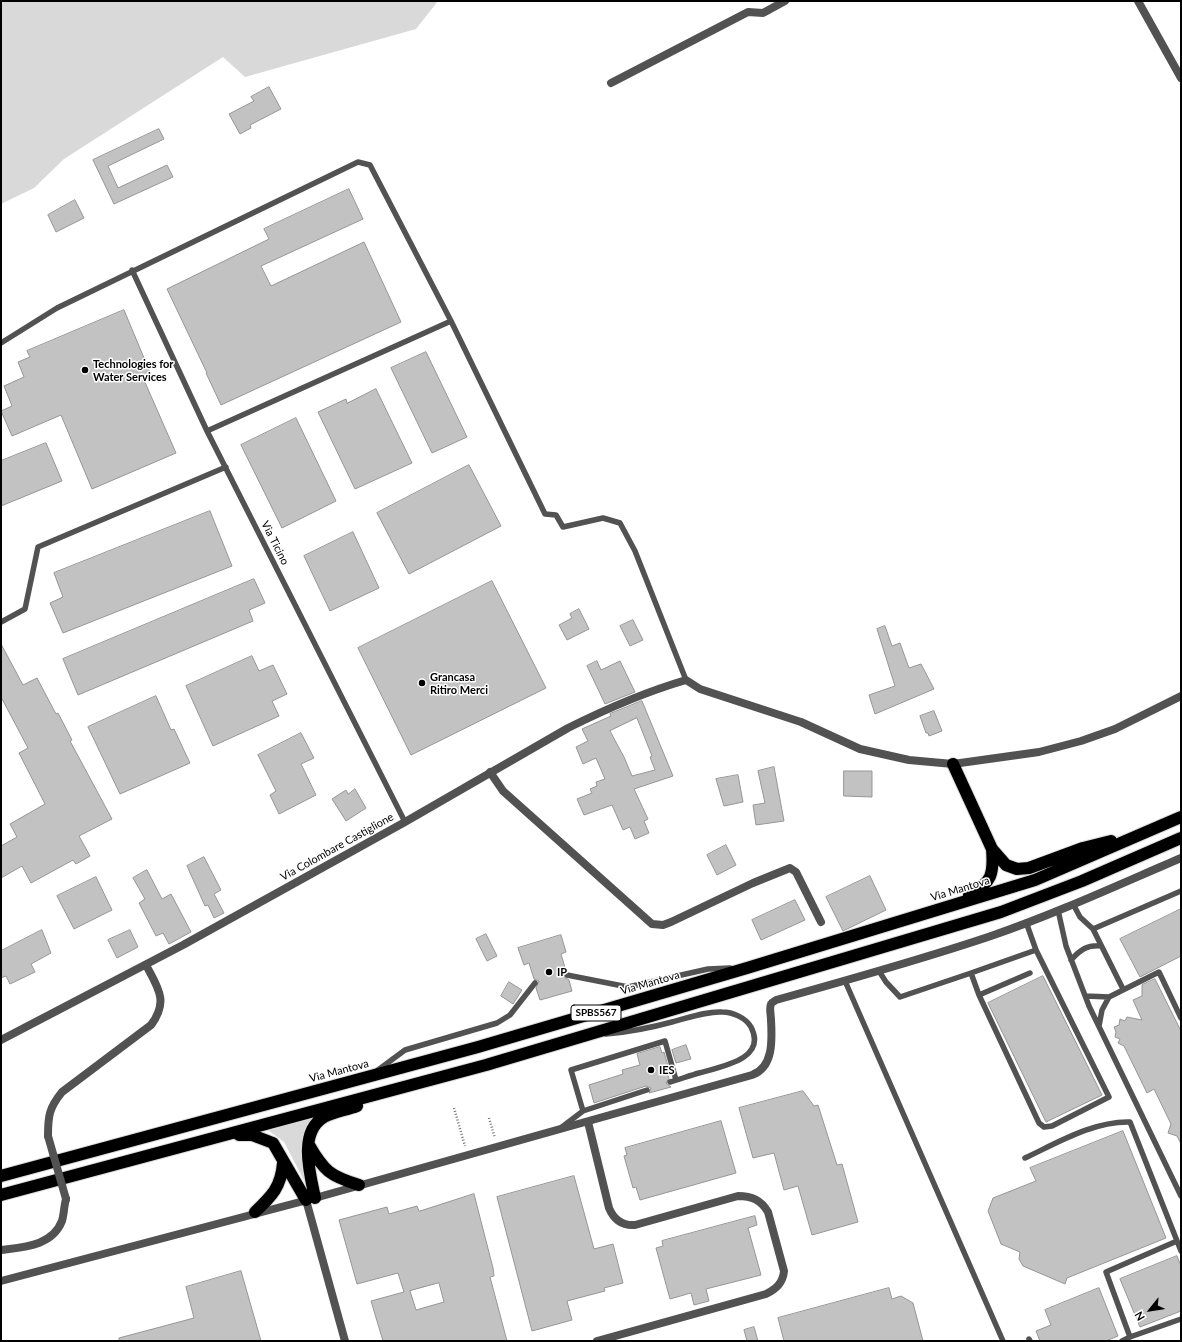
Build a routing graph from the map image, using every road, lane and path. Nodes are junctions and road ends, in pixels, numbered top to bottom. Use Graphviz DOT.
graph roads {
  1 [pos="785,1"];
  2 [pos="1138,1"];
  3 [pos="1181,78"];
  4 [pos="611,83"];
  5 [pos="132,270"];
  6 [pos="451,321"];
  7 [pos="1,343"];
  8 [pos="207,431"];
  9 [pos="226,467"];
  10 [pos="1,622"];
  11 [pos="686,680"];
  12 [pos="1181,696"];
  13 [pos="953,764"];
  14 [pos="490,772"];
  15 [pos="1181,817"];
  16 [pos="405,822"];
  17 [pos="1142,835"];
  18 [pos="1181,838"];
  19 [pos="992,849"];
  20 [pos="1181,858"];
  21 [pos="1181,891"];
  22 [pos="1073,904"];
  23 [pos="944,907"];
  24 [pos="1058,910"];
  25 [pos="821,922"];
  26 [pos="1026,922"];
  27 [pos="1093,929"];
  28 [pos="1102,946"];
  29 [pos="1036,950"];
  30 [pos="1071,960"];
  31 [pos="146,965"];
  32 [pos="747,968"];
  33 [pos="879,971"];
  34 [pos="971,973"];
  35 [pos="1030,973"];
  36 [pos="567,975"];
  37 [pos="845,981"];
  38 [pos="535,983"];
  39 [pos="1123,989"];
  40 [pos="979,995"];
  41 [pos="1086,996"];
  42 [pos="1109,997"];
  43 [pos="1181,1018"];
  44 [pos="1099,1027"];
  45 [pos="578,1037"];
  46 [pos="1,1040"];
  47 [pos="370,1076"];
  48 [pos="647,1090"];
  49 [pos="381,1092"];
  50 [pos="454,1108"];
  51 [pos="583,1111"];
  52 [pos="489,1118"];
  53 [pos="588,1122"];
  54 [pos="561,1128"];
  55 [pos="224,1136"];
  56 [pos="309,1145"];
  57 [pos="497,1146"];
  58 [pos="468,1154"];
  59 [pos="1025,1158"];
  60 [pos="283,1163"];
  61 [pos="1,1176"];
  62 [pos="359,1186"];
  63 [pos="1,1195"];
  64 [pos="1181,1196"];
  65 [pos="310,1199"];
  66 [pos="255,1212"];
  67 [pos="1177,1241"];
  68 [pos="1,1250"];
  69 [pos="1181,1251"];
  70 [pos="1,1281"];
  71 [pos="1181,1319"];
  72 [pos="1130,1337"];
  73 [pos="343,1340"];
  74 [pos="597,1341"];
  75 [pos="1003,1341"];
  76 [pos="1122,1341"];
  1 -- 4 [label="street"];
  2 -- 3 [label="street"];
  5 -- 6 [label="lane"];
  5 -- 7 [label="lane"];
  5 -- 8 [label="lane, Via Ticino"];
  6 -- 8 [label="lane"];
  6 -- 11 [label="lane"];
  8 -- 9 [label="lane, Via Ticino"];
  9 -- 10 [label="lane"];
  9 -- 16 [label="lane, Via Ticino"];
  11 -- 13 [label="street"];
  11 -- 14 [label="street, Via Colombare Castiglione"];
  12 -- 13 [label="street"];
  13 -- 19 [label="highway"];
  14 -- 16 [label="street, Via Colombare Castiglione"];
  14 -- 25 [label="street"];
  15 -- 17 [label="highway, Via Mantova / SPBS567"];
  16 -- 31 [label="street, Via Colombare Castiglione"];
  17 -- 19 [label="highway"];
  17 -- 23 [label="highway, Via Mantova / SPBS567"];
  18 -- 45 [label="highway, SPBS567"];
  19 -- 23 [label="highway"];
  20 -- 22 [label="street"];
  21 -- 27 [label="lane"];
  22 -- 24 [label="street"];
  22 -- 27 [label="lane"];
  23 -- 32 [label="highway, Via Mantova / SPBS567"];
  24 -- 26 [label="street"];
  24 -- 30 [label="lane"];
  26 -- 29 [label="lane"];
  26 -- 33 [label="street"];
  27 -- 28 [label="lane"];
  28 -- 30 [label="lane"];
  28 -- 39 [label="lane"];
  29 -- 34 [label="lane"];
  29 -- 40 [label="lane"];
  30 -- 41 [label="lane"];
  31 -- 46 [label="street, Via Colombare Castiglione"];
  31 -- 68 [label="street, bridge"];
  32 -- 36 [label="lane"];
  32 -- 47 [label="highway, Via Mantova / SPBS567"];
  33 -- 34 [label="lane"];
  33 -- 37 [label="street"];
  34 -- 40 [label="lane"];
  35 -- 40 [label="lane"];
  37 -- 53 [label="street"];
  37 -- 75 [label="lane"];
  38 -- 47 [label="lane"];
  39 -- 42 [label="lane"];
  39 -- 43 [label="lane"];
  41 -- 42 [label="lane"];
  41 -- 44 [label="lane"];
  42 -- 44 [label="lane"];
  44 -- 64 [label="lane"];
  45 -- 49 [label="highway, SPBS567"];
  45 -- 51 [label="lane"];
  47 -- 61 [label="highway, Via Mantova / SPBS567"];
  48 -- 51 [label="lane"];
  49 -- 55 [label="highway, SPBS567"];
  49 -- 56 [label="highway"];
  50 -- 58 [label="path"];
  51 -- 54 [label="lane"];
  52 -- 57 [label="path"];
  53 -- 54 [label="street"];
  53 -- 74 [label="street"];
  54 -- 57 [label="street"];
  55 -- 60 [label="highway"];
  55 -- 63 [label="highway, SPBS567"];
  56 -- 62 [label="highway"];
  56 -- 65 [label="highway"];
  57 -- 58 [label="street"];
  58 -- 62 [label="street"];
  59 -- 67 [label="lane"];
  60 -- 65 [label="highway"];
  60 -- 66 [label="highway"];
  62 -- 65 [label="street"];
  65 -- 66 [label="street"];
  65 -- 73 [label="street"];
  66 -- 70 [label="street"];
  67 -- 69 [label="lane"];
  67 -- 72 [label="lane"];
  71 -- 72 [label="lane"];
  72 -- 76 [label="lane"];
}
